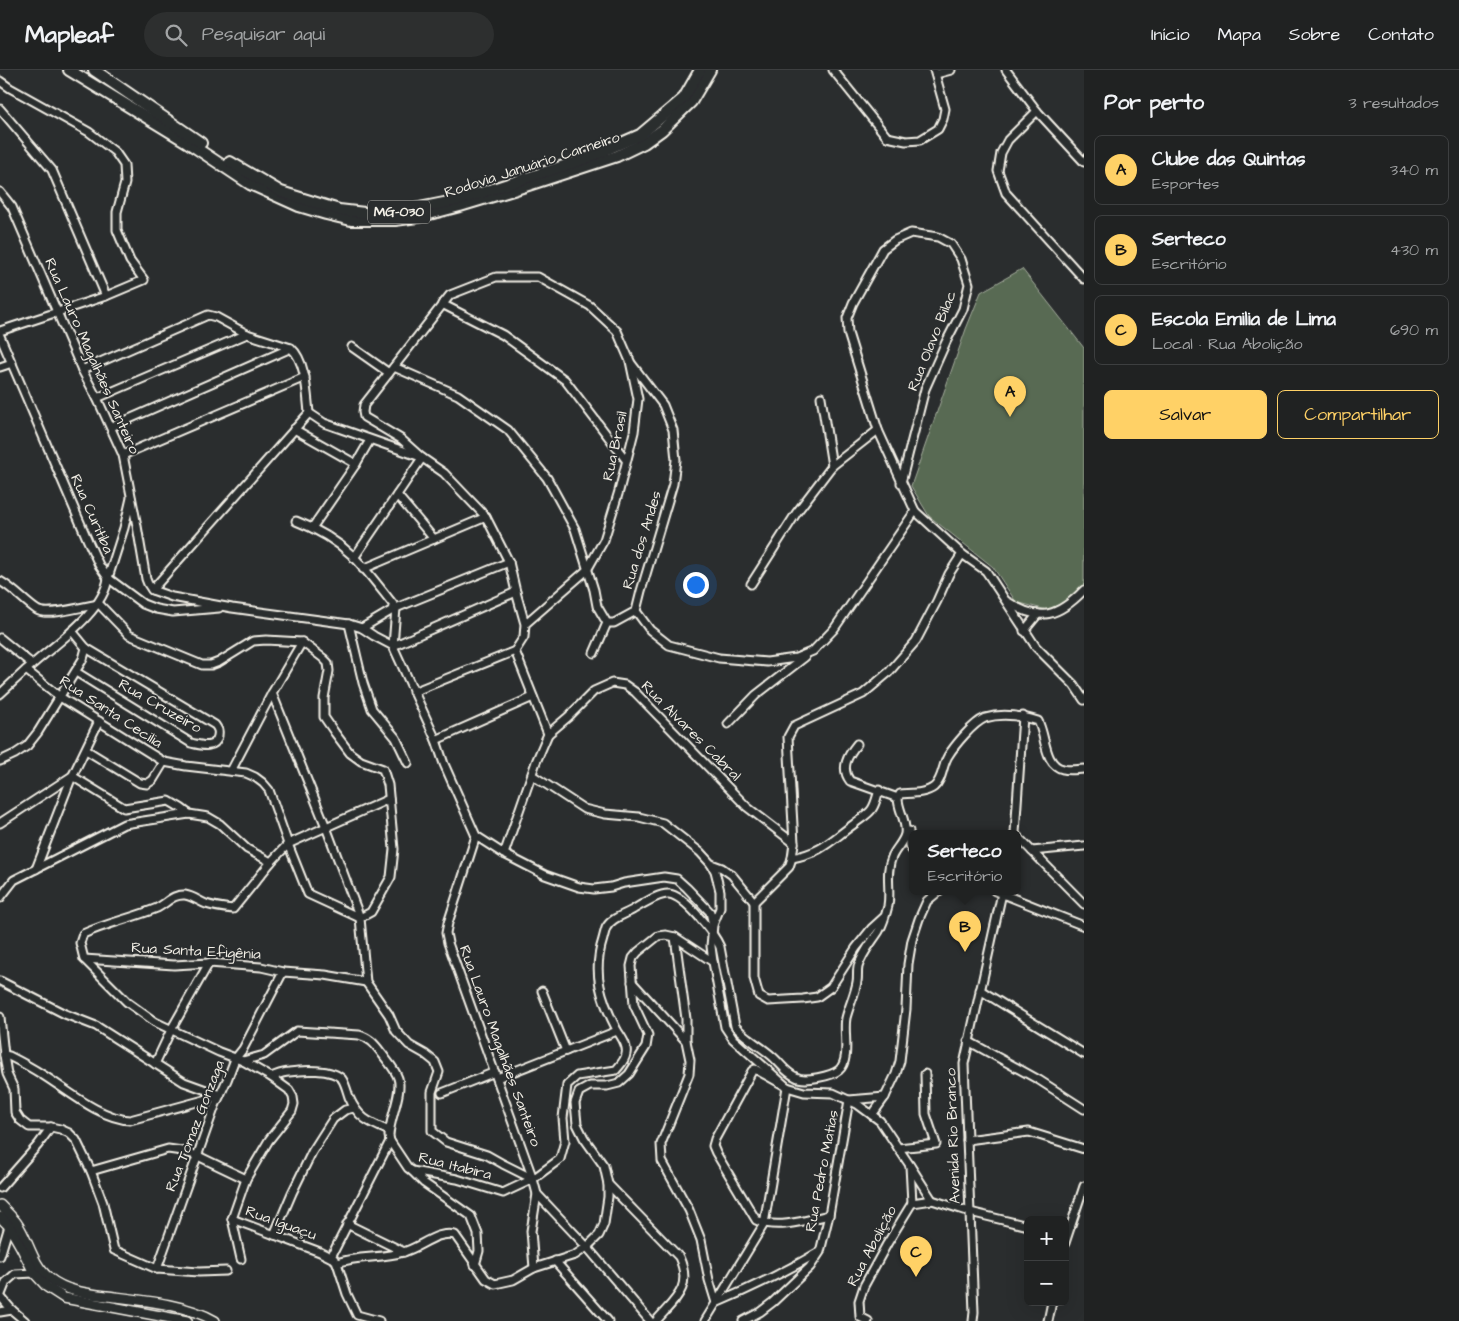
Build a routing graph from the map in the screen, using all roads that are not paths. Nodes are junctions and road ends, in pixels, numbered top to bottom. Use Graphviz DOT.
graph roads {
  1 [pos="69,70"];
  2 [pos="94,70"];
  3 [pos="700,70"];
  4 [pos="710,70"];
  5 [pos="833,70"];
  6 [pos="951,70"];
  7 [pos="1006,70"];
  8 [pos="935,72"];
  9 [pos="0,80"];
  10 [pos="0,109"];
  11 [pos="1037,111"];
  12 [pos="1084,162"];
  13 [pos="0,192"];
  14 [pos="1084,279"];
  15 [pos="106,296"];
  16 [pos="442,304"];
  17 [pos="57,312"];
  18 [pos="0,331"];
  19 [pos="247,334"];
  20 [pos="0,336"];
  21 [pos="352,347"];
  22 [pos="291,348"];
  23 [pos="630,361"];
  24 [pos="12,364"];
  25 [pos="0,367"];
  26 [pos="394,367"];
  27 [pos="82,370"];
  28 [pos="389,373"];
  29 [pos="305,377"];
  30 [pos="821,397"];
  31 [pos="97,398"];
  32 [pos="309,413"];
  33 [pos="110,428"];
  34 [pos="294,429"];
  35 [pos="878,430"];
  36 [pos="370,440"];
  37 [pos="123,455"];
  38 [pos="421,457"];
  39 [pos="626,460"];
  40 [pos="356,464"];
  41 [pos="832,466"];
  42 [pos="901,483"];
  43 [pos="397,495"];
  44 [pos="132,496"];
  45 [pos="915,511"];
  46 [pos="486,517"];
  47 [pos="296,521"];
  48 [pos="138,526"];
  49 [pos="124,528"];
  50 [pos="312,528"];
  51 [pos="434,538"];
  52 [pos="962,554"];
  53 [pos="354,558"];
  54 [pos="509,562"];
  55 [pos="363,569"];
  56 [pos="587,570"];
  57 [pos="108,578"];
  58 [pos="0,581"];
  59 [pos="751,584"];
  60 [pos="152,590"];
  61 [pos="516,592"];
  62 [pos="1083,592"];
  63 [pos="1006,601"];
  64 [pos="99,604"];
  65 [pos="232,608"];
  66 [pos="396,608"];
  67 [pos="636,611"];
  68 [pos="1038,614"];
  69 [pos="607,623"];
  70 [pos="349,624"];
  71 [pos="525,624"];
  72 [pos="362,628"];
  73 [pos="72,631"];
  74 [pos="1024,631"];
  75 [pos="0,638"];
  76 [pos="302,642"];
  77 [pos="393,646"];
  78 [pos="86,648"];
  79 [pos="515,651"];
  80 [pos="814,651"];
  81 [pos="594,653"];
  82 [pos="32,664"];
  83 [pos="26,670"];
  84 [pos="76,672"];
  85 [pos="413,692"];
  86 [pos="272,693"];
  87 [pos="0,694"];
  88 [pos="60,697"];
  89 [pos="533,697"];
  90 [pos="1084,700"];
  91 [pos="1023,716"];
  92 [pos="99,722"];
  93 [pos="728,724"];
  94 [pos="548,734"];
  95 [pos="436,740"];
  96 [pos="857,744"];
  97 [pos="86,750"];
  98 [pos="0,761"];
  99 [pos="164,762"];
  100 [pos="408,763"];
  101 [pos="1084,769"];
  102 [pos="232,771"];
  103 [pos="72,776"];
  104 [pos="532,776"];
  105 [pos="879,790"];
  106 [pos="898,798"];
  107 [pos="389,799"];
  108 [pos="189,814"];
  109 [pos="904,821"];
  110 [pos="0,823"];
  111 [pos="326,827"];
  112 [pos="910,830"];
  113 [pos="1015,830"];
  114 [pos="476,836"];
  115 [pos="1021,840"];
  116 [pos="794,843"];
  117 [pos="288,844"];
  118 [pos="1084,846"];
  119 [pos="1032,851"];
  120 [pos="504,854"];
  121 [pos="792,858"];
  122 [pos="271,862"];
  123 [pos="711,864"];
  124 [pos="36,868"];
  125 [pos="934,895"];
  126 [pos="997,895"];
  127 [pos="1006,895"];
  128 [pos="0,898"];
  129 [pos="754,902"];
  130 [pos="1084,904"];
  131 [pos="884,917"];
  132 [pos="360,918"];
  133 [pos="712,925"];
  134 [pos="1084,926"];
  135 [pos="711,934"];
  136 [pos="676,937"];
  137 [pos="84,959"];
  138 [pos="713,962"];
  139 [pos="209,963"];
  140 [pos="283,972"];
  141 [pos="0,981"];
  142 [pos="366,982"];
  143 [pos="632,982"];
  144 [pos="980,990"];
  145 [pos="542,992"];
  146 [pos="0,1017"];
  147 [pos="171,1030"];
  148 [pos="617,1031"];
  149 [pos="686,1041"];
  150 [pos="968,1041"];
  151 [pos="566,1051"];
  152 [pos="4,1054"];
  153 [pos="1084,1054"];
  154 [pos="239,1060"];
  155 [pos="155,1064"];
  156 [pos="925,1074"];
  157 [pos="496,1075"];
  158 [pos="271,1078"];
  159 [pos="787,1086"];
  160 [pos="442,1093"];
  161 [pos="220,1096"];
  162 [pos="884,1097"];
  163 [pos="849,1100"];
  164 [pos="354,1108"];
  165 [pos="1084,1109"];
  166 [pos="872,1115"];
  167 [pos="51,1127"];
  168 [pos="389,1131"];
  169 [pos="390,1140"];
  170 [pos="967,1140"];
  171 [pos="898,1148"];
  172 [pos="1084,1148"];
  173 [pos="198,1156"];
  174 [pos="910,1164"];
  175 [pos="91,1171"];
  176 [pos="412,1171"];
  177 [pos="246,1179"];
  178 [pos="533,1179"];
  179 [pos="608,1184"];
  180 [pos="1084,1186"];
  181 [pos="0,1188"];
  182 [pos="537,1194"];
  183 [pos="932,1200"];
  184 [pos="912,1203"];
  185 [pos="0,1205"];
  186 [pos="970,1212"];
  187 [pos="829,1215"];
  188 [pos="0,1217"];
  189 [pos="232,1219"];
  190 [pos="347,1224"];
  191 [pos="764,1224"];
  192 [pos="1024,1225"];
  193 [pos="9,1226"];
  194 [pos="1069,1227"];
  195 [pos="274,1235"];
  196 [pos="587,1247"];
  197 [pos="405,1252"];
  198 [pos="820,1252"];
  199 [pos="0,1256"];
  200 [pos="331,1257"];
  201 [pos="241,1259"];
  202 [pos="555,1261"];
  203 [pos="338,1263"];
  204 [pos="475,1264"];
  205 [pos="534,1268"];
  206 [pos="157,1269"];
  207 [pos="226,1271"];
  208 [pos="34,1273"];
  209 [pos="0,1297"];
  210 [pos="716,1303"];
  211 [pos="1051,1306"];
  212 [pos="12,1310"];
  213 [pos="0,1312"];
  214 [pos="167,1319"];
  215 [pos="857,1319"];
  216 [pos="1049,1320"];
  217 [pos="25,1321"];
  218 [pos="186,1321"];
  219 [pos="215,1321"];
  220 [pos="379,1321"];
  221 [pos="608,1321"];
  222 [pos="650,1321"];
  223 [pos="656,1321"];
  224 [pos="706,1321"];
  225 [pos="743,1321"];
  226 [pos="868,1321"];
  227 [pos="973,1321"];
  1 -- 4 [label="highway, Rodovia Januário Carneiro / MG-030"];
  2 -- 3 [label="highway, Rodovia Januário Carneiro / MG-030"];
  5 -- 8 [label="street"];
  6 -- 8 [label="street"];
  7 -- 11 [label="street"];
  9 -- 15 [label="street"];
  10 -- 15 [label="street"];
  11 -- 12 [label="street"];
  11 -- 14 [label="street"];
  13 -- 17 [label="street, Rua Lauro Magalhães Santeiro"];
  15 -- 17 [label="street"];
  16 -- 23 [label="street, Rua Brasil"];
  16 -- 26 [label="street, Rua Brasil"];
  16 -- 39 [label="street"];
  17 -- 18 [label="street"];
  17 -- 27 [label="street, Rua Lauro Magalhães Santeiro"];
  19 -- 22 [label="street"];
  19 -- 27 [label="street"];
  19 -- 31 [label="street"];
  20 -- 24 [label="street, Rua Curitiba"];
  21 -- 28 [label="street"];
  22 -- 29 [label="street"];
  22 -- 33 [label="street"];
  23 -- 39 [label="street, Rua Brasil"];
  23 -- 67 [label="street, Rua dos Andes"];
  24 -- 25 [label="street"];
  24 -- 57 [label="street, Rua Curitiba"];
  26 -- 28 [label="street, Rua Brasil"];
  26 -- 56 [label="street"];
  27 -- 31 [label="street, Rua Lauro Magalhães Santeiro"];
  28 -- 38 [label="street, Rua Brasil"];
  29 -- 32 [label="street"];
  29 -- 37 [label="street"];
  30 -- 41 [label="street"];
  31 -- 33 [label="street, Rua Lauro Magalhães Santeiro"];
  32 -- 34 [label="street"];
  32 -- 36 [label="street"];
  33 -- 37 [label="street, Rua Lauro Magalhães Santeiro"];
  34 -- 40 [label="street"];
  34 -- 60 [label="street"];
  35 -- 41 [label="street"];
  35 -- 42 [label="street, Rua Olavo Bilac"];
  35 -- 42 [label="street, Rua Olavo Bilac"];
  36 -- 38 [label="street"];
  36 -- 40 [label="street"];
  37 -- 44 [label="street, Rua Lauro Magalhães Santeiro"];
  38 -- 43 [label="street"];
  38 -- 46 [label="street"];
  39 -- 56 [label="street, Rua Brasil"];
  40 -- 50 [label="street"];
  41 -- 59 [label="street"];
  42 -- 45 [label="street"];
  43 -- 51 [label="street"];
  43 -- 53 [label="street"];
  44 -- 48 [label="street, Rua Lauro Magalhães Santeiro"];
  44 -- 49 [label="street"];
  45 -- 52 [label="street"];
  45 -- 80 [label="street, Rua dos Andes"];
  46 -- 51 [label="street"];
  46 -- 54 [label="street"];
  47 -- 50 [label="street"];
  48 -- 49 [label="street"];
  48 -- 60 [label="street, Rua Lauro Magalhães Santeiro"];
  49 -- 57 [label="street"];
  50 -- 53 [label="street"];
  51 -- 55 [label="street"];
  52 -- 63 [label="street"];
  52 -- 116 [label="street"];
  53 -- 55 [label="street"];
  54 -- 61 [label="street"];
  54 -- 66 [label="street"];
  55 -- 66 [label="street"];
  56 -- 69 [label="street"];
  56 -- 71 [label="street, Rua Brasil"];
  57 -- 64 [label="street"];
  57 -- 65 [label="street, Rua Curitiba"];
  58 -- 64 [label="street"];
  60 -- 65 [label="street"];
  61 -- 71 [label="street"];
  61 -- 77 [label="street"];
  62 -- 68 [label="street"];
  63 -- 68 [label="street"];
  63 -- 74 [label="street"];
  64 -- 73 [label="street"];
  64 -- 76 [label="street"];
  65 -- 70 [label="street"];
  66 -- 72 [label="street"];
  66 -- 77 [label="street"];
  67 -- 69 [label="street"];
  67 -- 80 [label="street, Rua dos Andes"];
  68 -- 74 [label="street"];
  69 -- 81 [label="street"];
  70 -- 72 [label="street"];
  70 -- 100 [label="street"];
  71 -- 79 [label="street"];
  72 -- 77 [label="street"];
  73 -- 78 [label="street"];
  73 -- 82 [label="street"];
  74 -- 90 [label="street"];
  75 -- 82 [label="street"];
  76 -- 86 [label="street"];
  76 -- 107 [label="street"];
  77 -- 85 [label="street"];
  78 -- 84 [label="street"];
  78 -- 84 [label="street, Rua Cruzeiro"];
  79 -- 85 [label="street"];
  79 -- 89 [label="street"];
  80 -- 93 [label="street"];
  82 -- 83 [label="street"];
  83 -- 87 [label="street"];
  83 -- 88 [label="street, Rua Santa Cecilia"];
  84 -- 88 [label="street"];
  85 -- 95 [label="street"];
  86 -- 102 [label="street"];
  86 -- 111 [label="street"];
  88 -- 92 [label="street, Rua Santa Cecilia"];
  88 -- 98 [label="street"];
  89 -- 94 [label="street"];
  89 -- 95 [label="street"];
  91 -- 101 [label="street"];
  91 -- 106 [label="street"];
  91 -- 113 [label="street"];
  92 -- 97 [label="street"];
  92 -- 99 [label="street, Rua Santa Cecilia"];
  94 -- 104 [label="street, Rua Alvares Cabral"];
  94 -- 116 [label="street, Rua Alvares Cabral"];
  95 -- 114 [label="street"];
  96 -- 105 [label="street"];
  97 -- 99 [label="street"];
  97 -- 103 [label="street"];
  99 -- 102 [label="street, Rua Santa Cecilia"];
  102 -- 117 [label="street, Rua Santa Cecilia"];
  103 -- 108 [label="street"];
  103 -- 110 [label="street"];
  103 -- 124 [label="street"];
  104 -- 120 [label="street, Rua Alvares Cabral"];
  104 -- 123 [label="street"];
  105 -- 106 [label="street"];
  105 -- 121 [label="street"];
  106 -- 109 [label="street"];
  107 -- 111 [label="street"];
  107 -- 132 [label="street"];
  108 -- 122 [label="street"];
  108 -- 124 [label="street"];
  109 -- 112 [label="street"];
  109 -- 131 [label="street"];
  111 -- 117 [label="street"];
  111 -- 132 [label="street"];
  114 -- 120 [label="street"];
  114 -- 157 [label="street, Rua Lauro Magalhães Santeiro"];
  115 -- 119 [label="street"];
  116 -- 121 [label="street"];
  117 -- 122 [label="street"];
  117 -- 132 [label="street"];
  118 -- 119 [label="street"];
  119 -- 130 [label="street"];
  120 -- 133 [label="street"];
  121 -- 129 [label="street"];
  122 -- 137 [label="street"];
  123 -- 129 [label="street"];
  123 -- 133 [label="street"];
  124 -- 128 [label="street"];
  125 -- 162 [label="street"];
  126 -- 144 [label="street, Avenida Rio Branco"];
  127 -- 134 [label="street, Avenida Rio Branco"];
  129 -- 131 [label="street"];
  131 -- 135 [label="street"];
  132 -- 142 [label="street"];
  133 -- 135 [label="street"];
  135 -- 138 [label="street"];
  135 -- 148 [label="street, Rua Itabira"];
  136 -- 138 [label="street"];
  136 -- 143 [label="street"];
  136 -- 149 [label="street"];
  137 -- 139 [label="street, Rua Santa Efigênia"];
  137 -- 147 [label="street, Rua Iguaçu"];
  138 -- 159 [label="street"];
  139 -- 140 [label="street, Rua Santa Efigênia"];
  139 -- 147 [label="street"];
  140 -- 142 [label="street, Rua Santa Efigênia"];
  140 -- 154 [label="street, Rua Tomaz Gonzaga"];
  141 -- 155 [label="street"];
  142 -- 178 [label="street"];
  143 -- 149 [label="street"];
  143 -- 179 [label="street"];
  144 -- 150 [label="street, Avenida Rio Branco"];
  144 -- 153 [label="street"];
  145 -- 151 [label="street"];
  146 -- 152 [label="street"];
  147 -- 154 [label="street, Rua Iguaçu"];
  147 -- 155 [label="street"];
  148 -- 151 [label="street"];
  148 -- 178 [label="street, Rua Itabira"];
  149 -- 210 [label="street"];
  150 -- 165 [label="street"];
  150 -- 170 [label="street, Avenida Rio Branco"];
  151 -- 157 [label="street"];
  152 -- 161 [label="street"];
  152 -- 167 [label="street"];
  154 -- 158 [label="street, Rua Iguaçu"];
  154 -- 161 [label="street, Rua Tomaz Gonzaga"];
  154 -- 168 [label="street, Rua Itabira"];
  155 -- 161 [label="street"];
  156 -- 171 [label="street"];
  157 -- 160 [label="street"];
  157 -- 178 [label="street, Rua Lauro Magalhães Santeiro"];
  158 -- 164 [label="street"];
  158 -- 177 [label="street, Rua Iguaçu"];
  159 -- 163 [label="street"];
  159 -- 191 [label="street"];
  159 -- 191 [label="street"];
  161 -- 173 [label="street, Rua Tomaz Gonzaga"];
  162 -- 163 [label="street"];
  162 -- 166 [label="street"];
  163 -- 166 [label="street"];
  163 -- 187 [label="street, Rua Pedro Matias"];
  164 -- 168 [label="street"];
  164 -- 195 [label="street"];
  166 -- 171 [label="street"];
  167 -- 175 [label="street"];
  167 -- 181 [label="street"];
  168 -- 169 [label="street, Rua Itabira"];
  169 -- 176 [label="street, Rua Itabira"];
  169 -- 190 [label="street"];
  170 -- 172 [label="street"];
  170 -- 186 [label="street, Avenida Rio Branco"];
  171 -- 174 [label="street"];
  173 -- 175 [label="street"];
  173 -- 177 [label="street"];
  173 -- 206 [label="street, Rua Tomaz Gonzaga"];
  174 -- 183 [label="street"];
  174 -- 184 [label="street, Rua Abolição"];
  175 -- 206 [label="street"];
  176 -- 178 [label="street, Rua Itabira"];
  176 -- 204 [label="street"];
  177 -- 189 [label="street, Rua Iguaçu"];
  178 -- 182 [label="street, Rua Lauro Magalhães Santeiro"];
  179 -- 196 [label="street"];
  179 -- 223 [label="street"];
  180 -- 194 [label="street"];
  182 -- 196 [label="street"];
  182 -- 205 [label="street"];
  183 -- 184 [label="street"];
  183 -- 186 [label="street"];
  184 -- 215 [label="street, Rua Abolição"];
  185 -- 219 [label="main road"];
  186 -- 192 [label="street"];
  186 -- 227 [label="street, Avenida Rio Branco"];
  187 -- 191 [label="street"];
  187 -- 198 [label="street, Rua Pedro Matias"];
  188 -- 193 [label="main road"];
  189 -- 195 [label="street, Rua Iguaçu"];
  189 -- 201 [label="street"];
  190 -- 197 [label="street"];
  190 -- 200 [label="street"];
  191 -- 210 [label="street"];
  193 -- 199 [label="street"];
  193 -- 208 [label="main road"];
  195 -- 200 [label="street, Rua Iguaçu"];
  196 -- 202 [label="street"];
  196 -- 222 [label="street"];
  197 -- 203 [label="street"];
  197 -- 204 [label="street"];
  198 -- 210 [label="street, Rua Pedro Matias"];
  198 -- 225 [label="street"];
  200 -- 203 [label="street, Rua Iguaçu"];
  202 -- 205 [label="street"];
  202 -- 221 [label="street"];
  203 -- 220 [label="street"];
  204 -- 205 [label="street"];
  206 -- 207 [label="street"];
  208 -- 209 [label="street"];
  208 -- 214 [label="main road"];
  209 -- 212 [label="street"];
  210 -- 224 [label="street"];
  211 -- 216 [label="street"];
  212 -- 213 [label="street"];
  212 -- 217 [label="street"];
  214 -- 218 [label="main road"];
  215 -- 226 [label="street, Rua Abolição"];
}
